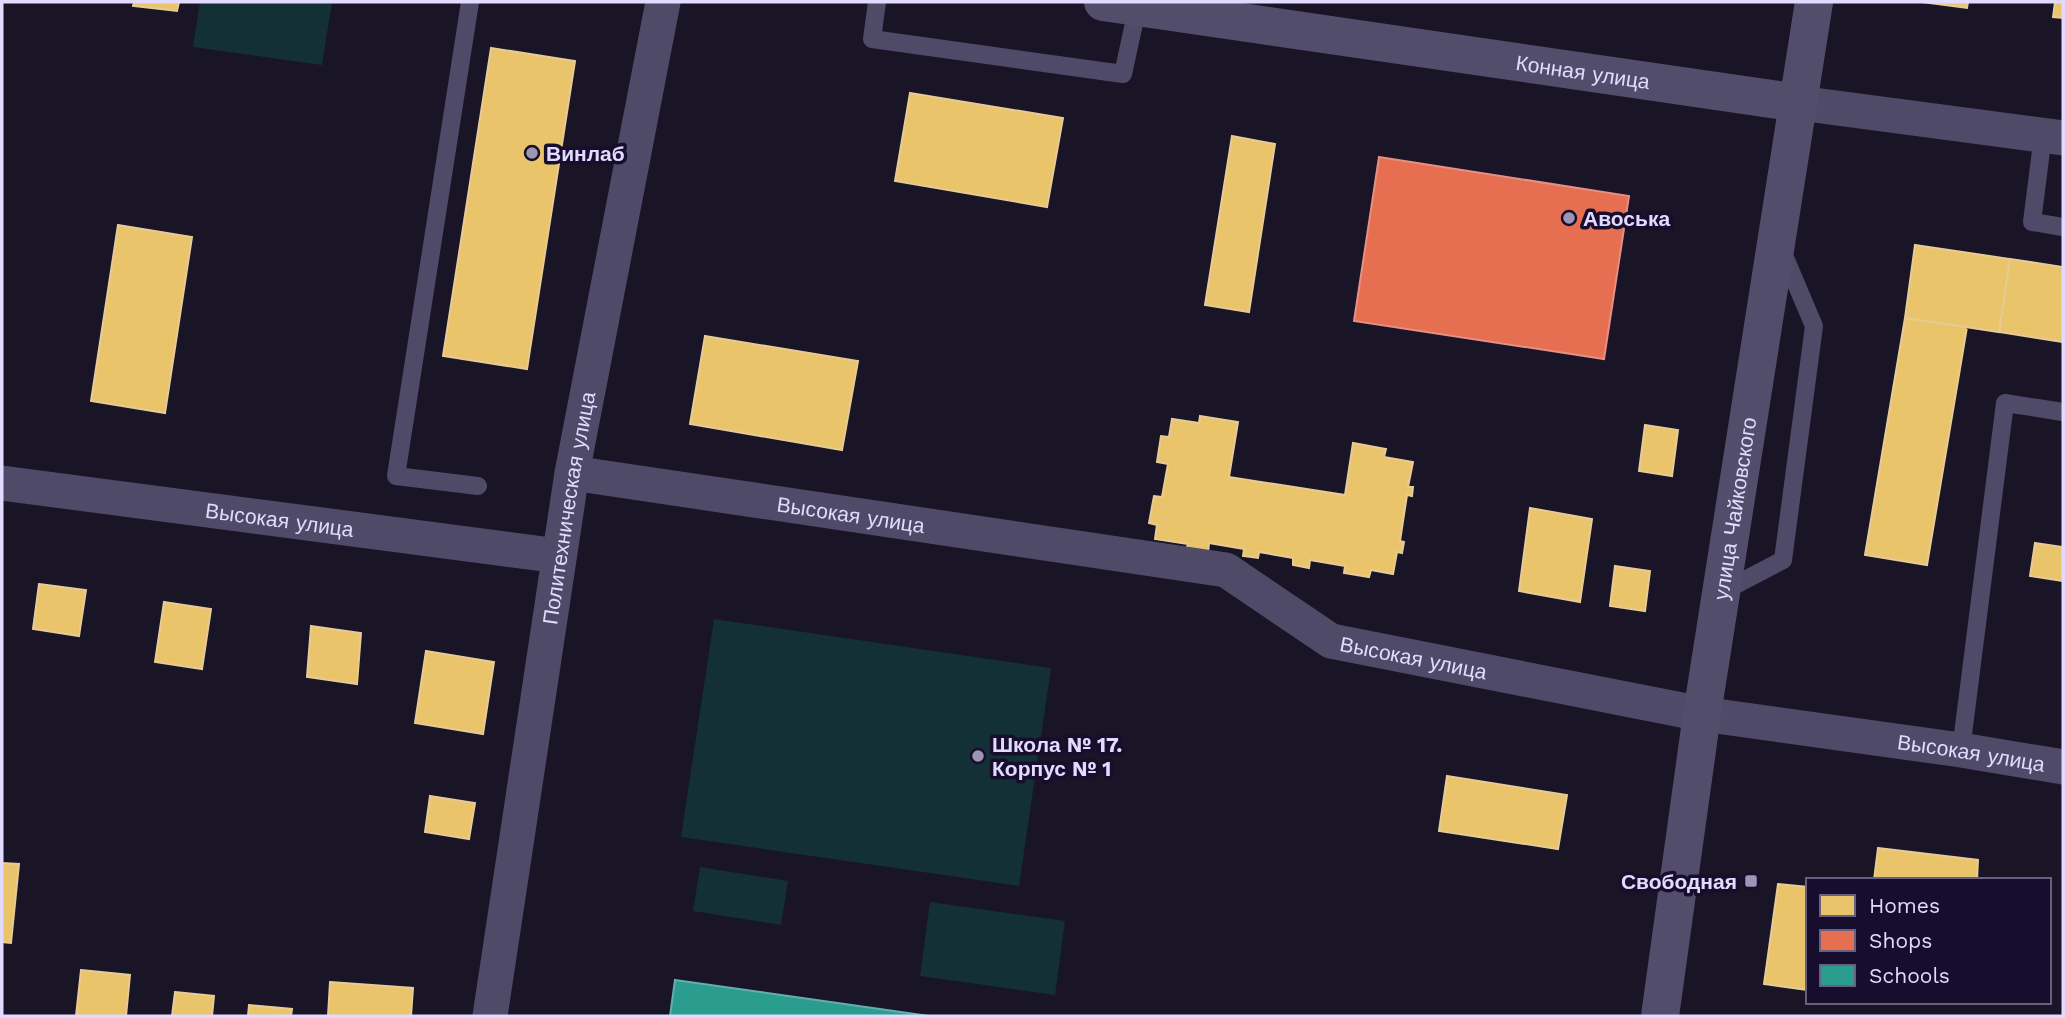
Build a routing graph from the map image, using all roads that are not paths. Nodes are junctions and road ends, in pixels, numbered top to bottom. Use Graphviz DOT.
graph roads {
  1 [pos="470,2"];
  2 [pos="663,2"];
  3 [pos="877,2"];
  4 [pos="1814,2"];
  5 [pos="1126,3"];
  6 [pos="1799,103"];
  7 [pos="2053,137"];
  8 [pos="2063,227"];
  9 [pos="1777,240"];
  10 [pos="2063,412"];
  11 [pos="572,473"];
  12 [pos="2,483"];
  13 [pos="478,486"];
  14 [pos="559,556"];
  15 [pos="1722,593"];
  16 [pos="1702,714"];
  17 [pos="1961,750"];
  18 [pos="2063,766"];
  19 [pos="490,1016"];
  20 [pos="1660,1016"];
  1 -- 13 [label="lane"];
  2 -- 11 [label="street, Политехническая улица"];
  3 -- 5 [label="lane"];
  4 -- 6 [label="main road, улица Чайковского"];
  5 -- 6 [label="main road, Конная улица"];
  6 -- 7 [label="street, Конная улица"];
  6 -- 9 [label="main road, улица Чайковского"];
  7 -- 8 [label="lane"];
  9 -- 15 [label="main road, улица Чайковского"];
  9 -- 15 [label="lane"];
  10 -- 17 [label="lane"];
  11 -- 14 [label="street, Политехническая улица"];
  11 -- 16 [label="street, Высокая улица"];
  12 -- 14 [label="street, Высокая улица"];
  14 -- 19 [label="street, Политехническая улица"];
  15 -- 16 [label="main road, улица Чайковского"];
  16 -- 17 [label="street, Высокая улица"];
  16 -- 20 [label="main road, улица Чайковского"];
  17 -- 18 [label="street, Высокая улица"];
}
